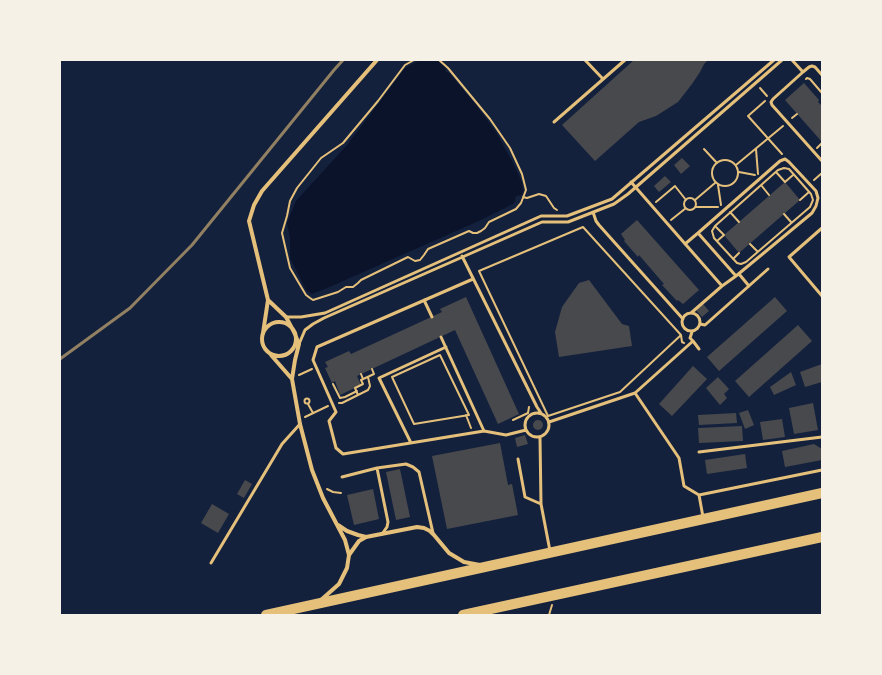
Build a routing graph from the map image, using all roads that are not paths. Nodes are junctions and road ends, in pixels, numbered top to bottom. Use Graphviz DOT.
graph roads {
  1 [pos="377,60"];
  2 [pos="585,60"];
  3 [pos="625,60"];
  4 [pos="774,60"];
  5 [pos="782,60"];
  6 [pos="792,60"];
  7 [pos="803,72"];
  8 [pos="822,75"];
  9 [pos="603,79"];
  10 [pos="554,122"];
  11 [pos="822,161"];
  12 [pos="631,182"];
  13 [pos="636,187"];
  14 [pos="593,212"];
  15 [pos="822,228"];
  16 [pos="698,233"];
  17 [pos="685,244"];
  18 [pos="460,252"];
  19 [pos="462,257"];
  20 [pos="768,269"];
  21 [pos="738,275"];
  22 [pos="473,279"];
  23 [pos="722,286"];
  24 [pos="749,286"];
  25 [pos="822,296"];
  26 [pos="268,300"];
  27 [pos="424,300"];
  28 [pos="691,314"];
  29 [pos="432,316"];
  30 [pos="286,317"];
  31 [pos="683,319"];
  32 [pos="700,324"];
  33 [pos="294,332"];
  34 [pos="692,332"];
  35 [pos="264,333"];
  36 [pos="441,337"];
  37 [pos="693,341"];
  38 [pos="299,344"];
  39 [pos="446,347"];
  40 [pos="699,349"];
  41 [pos="269,353"];
  42 [pos="292,379"];
  43 [pos="634,393"];
  44 [pos="541,413"];
  45 [pos="549,422"];
  46 [pos="300,424"];
  47 [pos="526,430"];
  48 [pos="484,431"];
  49 [pos="540,438"];
  50 [pos="822,438"];
  51 [pos="411,443"];
  52 [pos="699,452"];
  53 [pos="518,459"];
  54 [pos="377,468"];
  55 [pos="822,470"];
  56 [pos="342,477"];
  57 [pos="822,493"];
  58 [pos="699,495"];
  59 [pos="541,504"];
  60 [pos="704,519"];
  61 [pos="336,524"];
  62 [pos="382,534"];
  63 [pos="434,535"];
  64 [pos="822,536"];
  65 [pos="366,537"];
  66 [pos="808,540"];
  67 [pos="822,541"];
  68 [pos="551,553"];
  69 [pos="349,555"];
  70 [pos="211,563"];
  71 [pos="489,566"];
  72 [pos="318,603"];
  73 [pos="266,615"];
  74 [pos="463,615"];
  1 -- 26 [label="street"];
  2 -- 9 [label="lane"];
  3 -- 9 [label="lane"];
  4 -- 12 [label="lane"];
  5 -- 13 [label="lane"];
  6 -- 7 [label="lane"];
  7 -- 8 [label="lane"];
  7 -- 11 [label="lane"];
  9 -- 10 [label="lane"];
  12 -- 13 [label="lane"];
  12 -- 18 [label="lane"];
  13 -- 14 [label="lane"];
  13 -- 17 [label="lane"];
  14 -- 19 [label="lane"];
  14 -- 31 [label="lane"];
  15 -- 25 [label="lane"];
  16 -- 17 [label="lane"];
  16 -- 21 [label="lane"];
  16 -- 21 [label="lane"];
  17 -- 23 [label="lane"];
  18 -- 19 [label="lane"];
  18 -- 30 [label="lane"];
  19 -- 22 [label="lane"];
  19 -- 38 [label="lane"];
  20 -- 24 [label="lane"];
  21 -- 23 [label="lane"];
  21 -- 24 [label="lane"];
  22 -- 27 [label="lane"];
  22 -- 44 [label="lane"];
  23 -- 28 [label="lane"];
  24 -- 32 [label="lane"];
  26 -- 30 [label="street"];
  26 -- 35 [label="street"];
  27 -- 29 [label="lane"];
  27 -- 51 [label="lane"];
  28 -- 31 [label="lane"];
  28 -- 32 [label="lane"];
  30 -- 33 [label="street"];
  31 -- 34 [label="lane"];
  32 -- 34 [label="lane"];
  33 -- 35 [label="street"];
  33 -- 38 [label="street"];
  33 -- 41 [label="street"];
  34 -- 37 [label="lane"];
  35 -- 41 [label="street"];
  36 -- 39 [label="lane"];
  37 -- 40 [label="lane"];
  37 -- 43 [label="lane"];
  38 -- 42 [label="street"];
  39 -- 48 [label="lane"];
  39 -- 51 [label="lane"];
  41 -- 42 [label="street"];
  42 -- 46 [label="street"];
  43 -- 45 [label="lane"];
  43 -- 58 [label="lane"];
  44 -- 45 [label="lane"];
  44 -- 47 [label="lane"];
  45 -- 49 [label="lane"];
  46 -- 61 [label="street"];
  46 -- 70 [label="lane"];
  47 -- 48 [label="lane"];
  47 -- 49 [label="lane"];
  48 -- 51 [label="lane"];
  49 -- 59 [label="lane"];
  50 -- 52 [label="lane"];
  53 -- 59 [label="lane"];
  54 -- 56 [label="lane"];
  54 -- 62 [label="lane"];
  54 -- 63 [label="lane"];
  55 -- 58 [label="lane"];
  57 -- 60 [label="highway"];
  58 -- 60 [label="lane"];
  59 -- 68 [label="lane"];
  60 -- 68 [label="highway"];
  61 -- 65 [label="street"];
  61 -- 69 [label="street"];
  62 -- 63 [label="street"];
  62 -- 65 [label="street"];
  63 -- 71 [label="street"];
  64 -- 66 [label="highway"];
  65 -- 69 [label="street"];
  66 -- 67 [label="lane"];
  66 -- 74 [label="highway"];
  68 -- 71 [label="highway"];
  69 -- 72 [label="street"];
  71 -- 72 [label="highway"];
  72 -- 73 [label="highway"];
}
